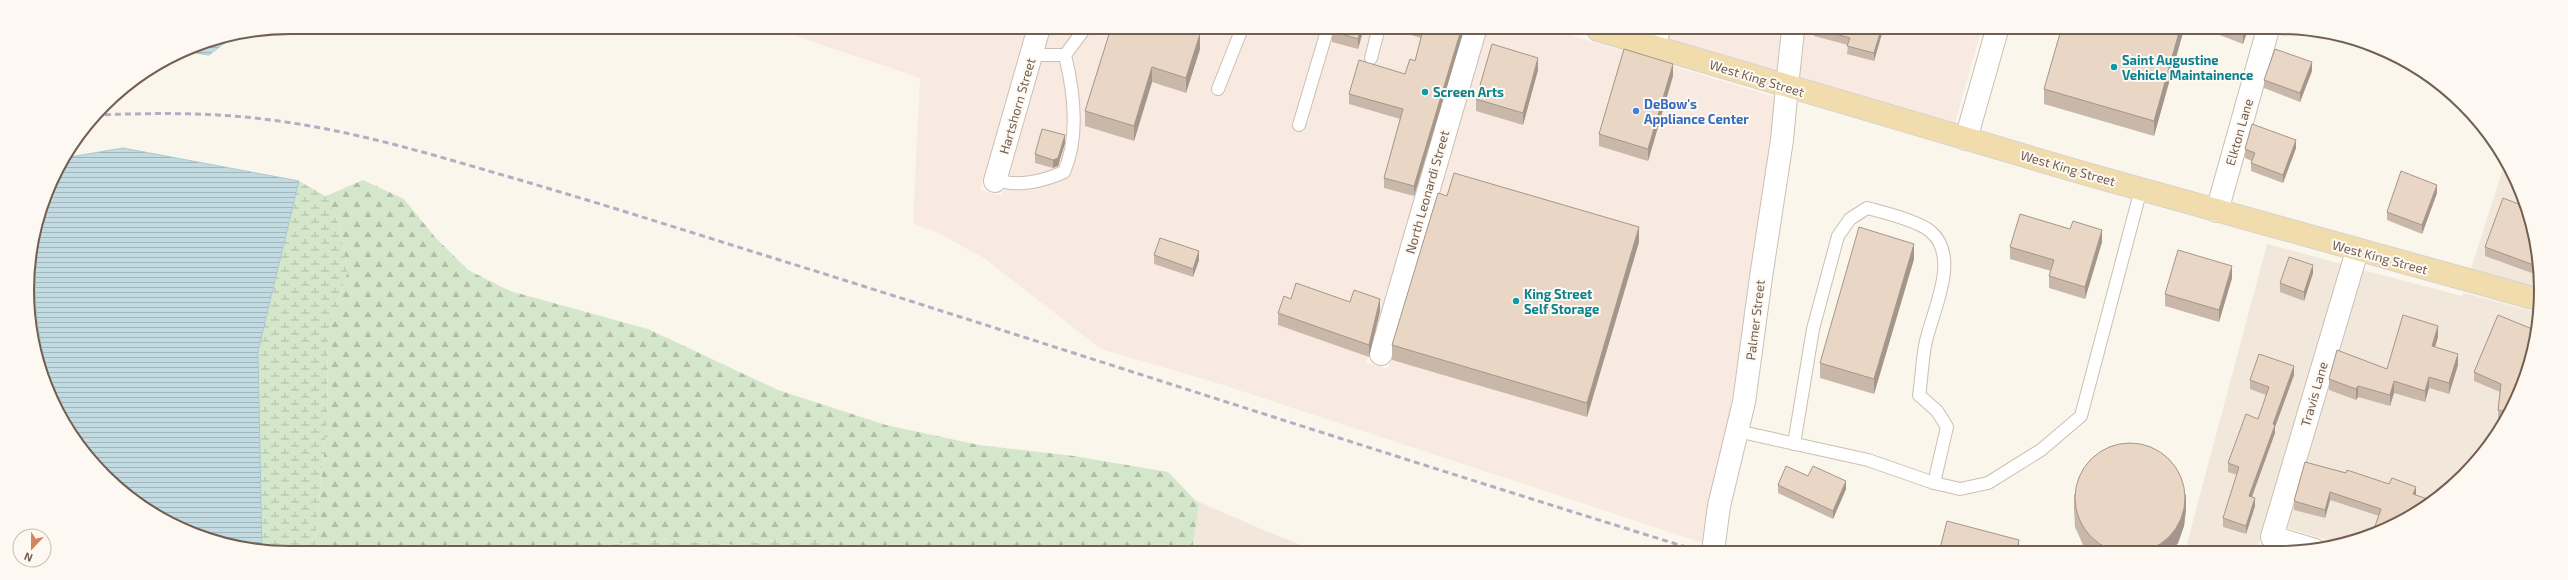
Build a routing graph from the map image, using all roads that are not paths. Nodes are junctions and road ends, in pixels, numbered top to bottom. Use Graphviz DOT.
graph roads {
  1 [pos="1037,34"];
  2 [pos="1081,34"];
  3 [pos="1240,34"];
  4 [pos="1326,34"];
  5 [pos="1377,34"];
  6 [pos="1474,34"];
  7 [pos="1627,34"];
  8 [pos="1793,34"];
  9 [pos="1997,34"];
  10 [pos="2267,34"];
  11 [pos="1656,38"];
  12 [pos="1065,54"];
  13 [pos="1032,55"];
  14 [pos="1370,58"];
  15 [pos="1787,87"];
  16 [pos="1218,89"];
  17 [pos="1299,124"];
  18 [pos="1966,139"];
  19 [pos="995,180"];
  20 [pos="2141,189"];
  21 [pos="2217,211"];
  22 [pos="2357,251"];
  23 [pos="2534,298"];
  24 [pos="1381,354"];
  25 [pos="1738,430"];
  26 [pos="1794,444"];
  27 [pos="1934,483"];
  28 [pos="2298,545"];
  29 [pos="1714,546"];
  1 -- 13 [label="street, Hartshorn Street"];
  2 -- 12 [label="lane"];
  3 -- 16 [label="lane"];
  4 -- 17 [label="lane"];
  5 -- 14 [label="lane"];
  6 -- 24 [label="street, North Leonardi Street"];
  7 -- 11 [label="main road, West King Street"];
  8 -- 15 [label="street, Palmer Street"];
  9 -- 18 [label="street"];
  10 -- 21 [label="street, Elkton Lane"];
  11 -- 15 [label="main road, West King Street"];
  12 -- 13 [label="lane"];
  12 -- 19 [label="lane"];
  13 -- 19 [label="street, Hartshorn Street"];
  15 -- 18 [label="main road, West King Street"];
  15 -- 25 [label="street, Palmer Street"];
  18 -- 20 [label="main road, West King Street"];
  20 -- 21 [label="main road, West King Street"];
  20 -- 27 [label="lane"];
  21 -- 22 [label="main road, West King Street"];
  22 -- 23 [label="main road, West King Street"];
  22 -- 28 [label="street, Travis Lane"];
  25 -- 26 [label="lane"];
  25 -- 29 [label="street, Palmer Street"];
  26 -- 27 [label="lane"];
  26 -- 27 [label="lane"];
}
